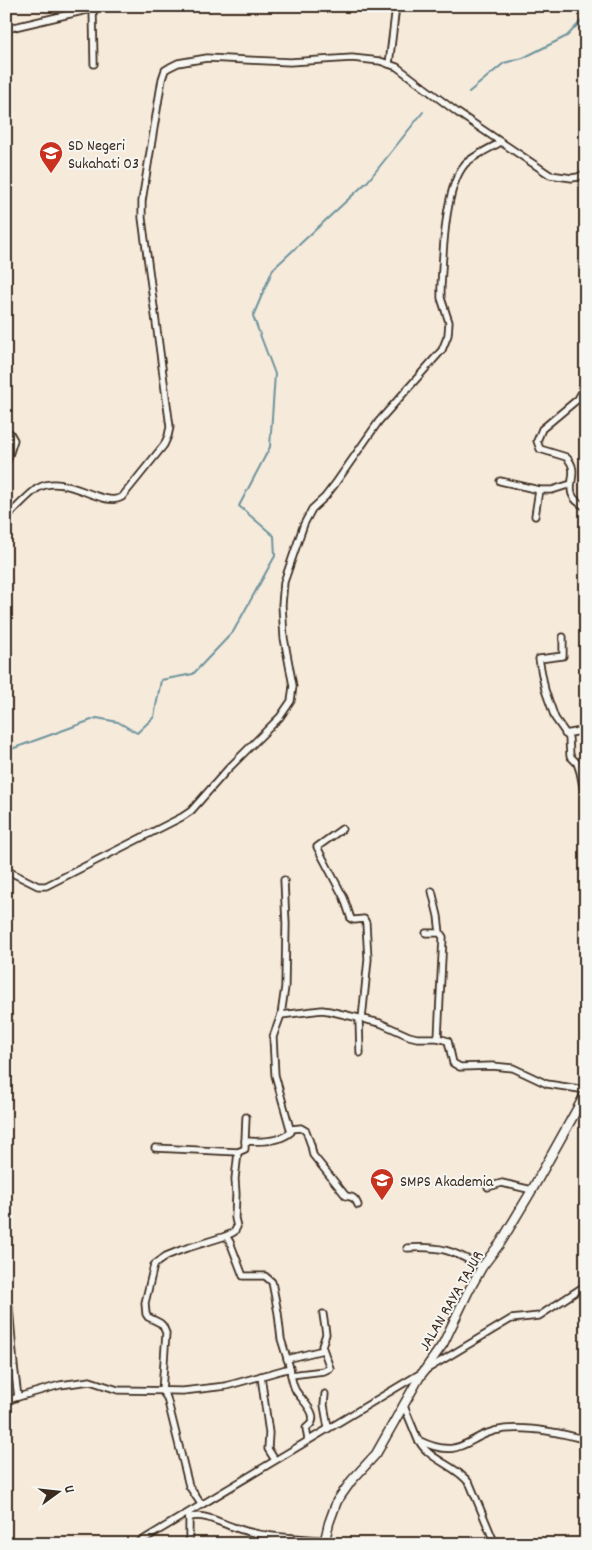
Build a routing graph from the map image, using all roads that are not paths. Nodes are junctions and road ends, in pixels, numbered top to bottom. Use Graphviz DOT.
graph roads {
  1 [pos="104,6"];
  2 [pos="396,6"];
  3 [pos="93,9"];
  4 [pos="6,29"];
  5 [pos="94,64"];
  6 [pos="389,64"];
  7 [pos="501,142"];
  8 [pos="586,173"];
  9 [pos="586,384"];
  10 [pos="6,430"];
  11 [pos="6,465"];
  12 [pos="500,481"];
  13 [pos="572,484"];
  14 [pos="539,490"];
  15 [pos="586,507"];
  16 [pos="535,516"];
  17 [pos="6,518"];
  18 [pos="563,637"];
  19 [pos="586,730"];
  20 [pos="566,734"];
  21 [pos="585,796"];
  22 [pos="342,829"];
  23 [pos="6,870"];
  24 [pos="284,880"];
  25 [pos="432,891"];
  26 [pos="426,933"];
  27 [pos="440,933"];
  28 [pos="281,1015"];
  29 [pos="361,1019"];
  30 [pos="438,1038"];
  31 [pos="360,1053"];
  32 [pos="586,1092"];
  33 [pos="246,1117"];
  34 [pos="292,1129"];
  35 [pos="245,1141"];
  36 [pos="154,1148"];
  37 [pos="238,1152"];
  38 [pos="488,1186"];
  39 [pos="532,1190"];
  40 [pos="358,1205"];
  41 [pos="226,1236"];
  42 [pos="407,1248"];
  43 [pos="482,1267"];
  44 [pos="586,1286"];
  45 [pos="9,1306"];
  46 [pos="323,1314"];
  47 [pos="323,1350"];
  48 [pos="287,1359"];
  49 [pos="424,1371"];
  50 [pos="290,1372"];
  51 [pos="261,1376"];
  52 [pos="162,1391"];
  53 [pos="325,1394"];
  54 [pos="18,1398"];
  55 [pos="6,1401"];
  56 [pos="404,1406"];
  57 [pos="328,1428"];
  58 [pos="308,1440"];
  59 [pos="418,1440"];
  60 [pos="586,1440"];
  61 [pos="275,1460"];
  62 [pos="201,1504"];
  63 [pos="189,1515"];
  64 [pos="324,1542"];
  65 [pos="136,1544"];
  66 [pos="189,1544"];
  67 [pos="495,1544"];
  1 -- 3 [label="street"];
  2 -- 6 [label="street"];
  3 -- 4 [label="street"];
  3 -- 5 [label="street"];
  6 -- 7 [label="street"];
  6 -- 17 [label="street"];
  7 -- 8 [label="street"];
  7 -- 23 [label="street"];
  9 -- 13 [label="street"];
  10 -- 11 [label="street"];
  12 -- 14 [label="street"];
  13 -- 14 [label="street"];
  13 -- 15 [label="street"];
  14 -- 16 [label="street"];
  18 -- 20 [label="street"];
  19 -- 20 [label="street"];
  20 -- 21 [label="street"];
  22 -- 29 [label="street"];
  24 -- 28 [label="street"];
  25 -- 27 [label="street"];
  26 -- 27 [label="street"];
  27 -- 30 [label="street"];
  28 -- 29 [label="street"];
  28 -- 34 [label="street"];
  29 -- 30 [label="street"];
  29 -- 31 [label="street"];
  30 -- 32 [label="street"];
  32 -- 39 [label="main road, JALAN RAYA TAJUR"];
  33 -- 35 [label="street"];
  34 -- 35 [label="street"];
  34 -- 40 [label="street"];
  35 -- 37 [label="street"];
  36 -- 37 [label="street"];
  37 -- 41 [label="street"];
  38 -- 39 [label="street"];
  39 -- 43 [label="main road, JALAN RAYA TAJUR"];
  41 -- 48 [label="street"];
  41 -- 52 [label="street"];
  42 -- 43 [label="street"];
  43 -- 49 [label="main road, JALAN RAYA TAJUR"];
  44 -- 49 [label="street"];
  45 -- 54 [label="street"];
  46 -- 47 [label="street"];
  47 -- 48 [label="street"];
  47 -- 50 [label="street"];
  48 -- 50 [label="street"];
  49 -- 56 [label="main road, JALAN RAYA TAJUR"];
  49 -- 57 [label="street"];
  50 -- 51 [label="street"];
  50 -- 58 [label="street"];
  51 -- 52 [label="street"];
  51 -- 61 [label="street"];
  52 -- 54 [label="street"];
  52 -- 62 [label="street"];
  53 -- 57 [label="street"];
  54 -- 55 [label="street"];
  56 -- 59 [label="street"];
  56 -- 64 [label="main road, JALAN RAYA TAJUR"];
  57 -- 58 [label="street"];
  58 -- 61 [label="street"];
  59 -- 60 [label="street"];
  59 -- 67 [label="street"];
  61 -- 62 [label="street"];
  62 -- 63 [label="street"];
  63 -- 64 [label="street"];
  63 -- 65 [label="street"];
  63 -- 66 [label="street"];
}
